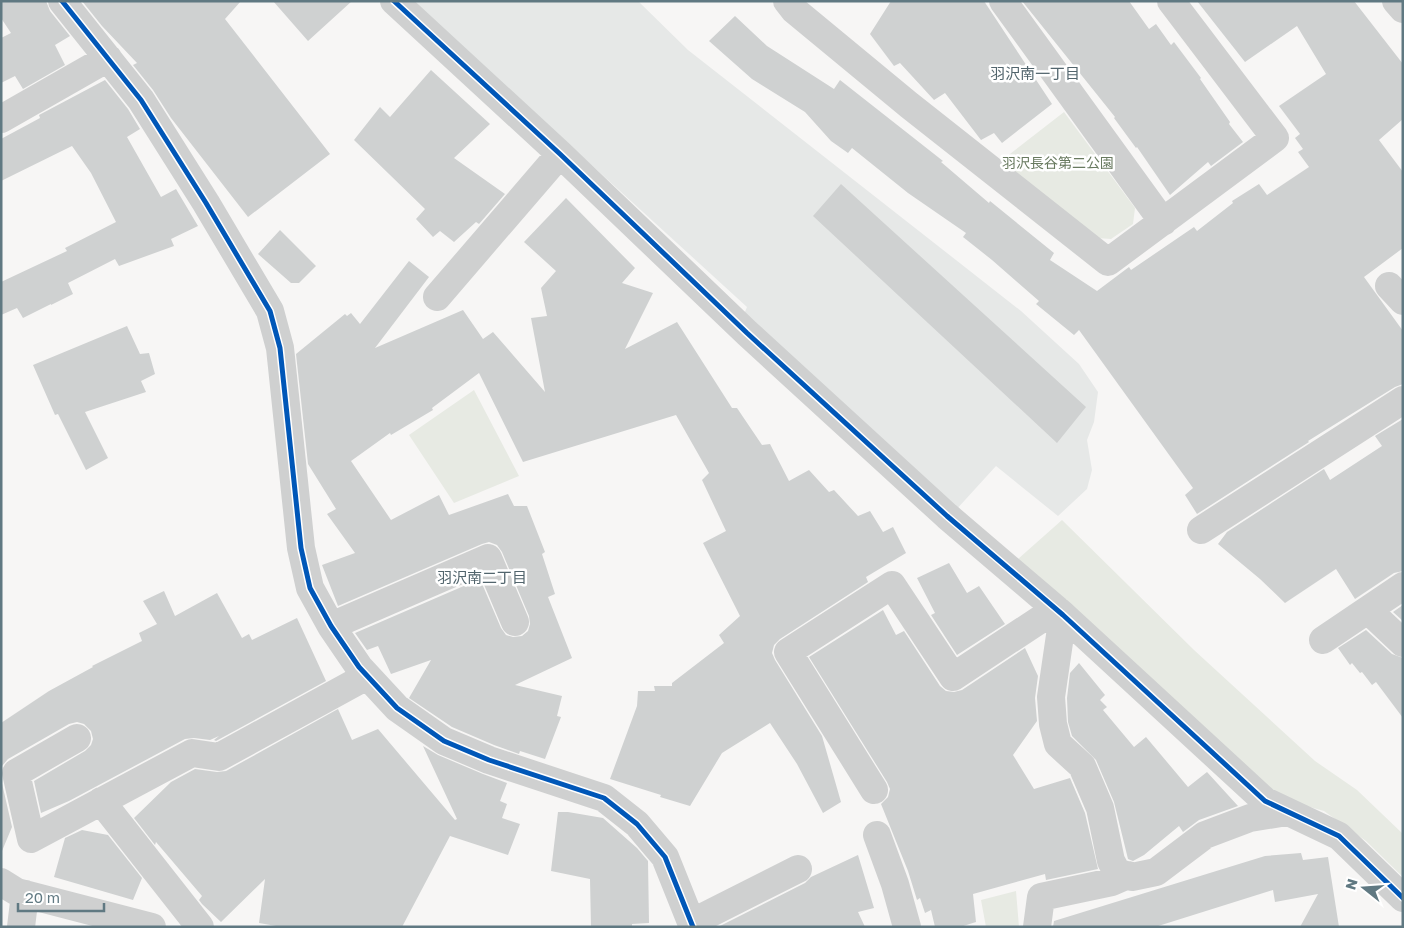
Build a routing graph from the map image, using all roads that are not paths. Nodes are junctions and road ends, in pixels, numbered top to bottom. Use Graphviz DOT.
graph roads {
  1 [pos="62,1"];
  2 [pos="394,1"];
  3 [pos="787,1"];
  4 [pos="1003,1"];
  5 [pos="1171,1"];
  6 [pos="1396,1"];
  7 [pos="1403,9"];
  8 [pos="108,58"];
  9 [pos="1,119"];
  10 [pos="560,154"];
  11 [pos="1163,222"];
  12 [pos="437,297"];
  13 [pos="1403,400"];
  14 [pos="1202,530"];
  15 [pos="1403,586"];
  16 [pos="1368,610"];
  17 [pos="1060,612"];
  18 [pos="516,622"];
  19 [pos="331,626"];
  20 [pos="1323,640"];
  21 [pos="1403,643"];
  22 [pos="367,676"];
  23 [pos="77,738"];
  24 [pos="874,790"];
  25 [pos="101,801"];
  26 [pos="1287,812"];
  27 [pos="877,835"];
  28 [pos="798,869"];
  29 [pos="1128,876"];
  30 [pos="1,882"];
  31 [pos="25,894"];
  32 [pos="1403,898"];
  33 [pos="692,925"];
  34 [pos="21,927"];
  35 [pos="152,927"];
  36 [pos="200,927"];
  37 [pos="907,927"];
  38 [pos="1037,927"];
  1 -- 8 [label="street"];
  2 -- 10 [label="street"];
  3 -- 11 [label="street"];
  4 -- 11 [label="street"];
  5 -- 11 [label="street"];
  6 -- 7 [label="street"];
  8 -- 9 [label="street"];
  8 -- 19 [label="street"];
  10 -- 12 [label="street"];
  10 -- 17 [label="street"];
  13 -- 14 [label="street"];
  15 -- 16 [label="street"];
  16 -- 20 [label="street"];
  16 -- 21 [label="street"];
  17 -- 24 [label="street"];
  17 -- 26 [label="street"];
  17 -- 29 [label="street"];
  18 -- 19 [label="street"];
  19 -- 22 [label="street"];
  22 -- 25 [label="street"];
  22 -- 33 [label="street"];
  23 -- 25 [label="street"];
  25 -- 36 [label="street"];
  26 -- 29 [label="street"];
  26 -- 32 [label="street"];
  27 -- 37 [label="street"];
  28 -- 33 [label="street"];
  29 -- 38 [label="street"];
  30 -- 31 [label="street"];
  31 -- 34 [label="street"];
  31 -- 35 [label="street"];
}
